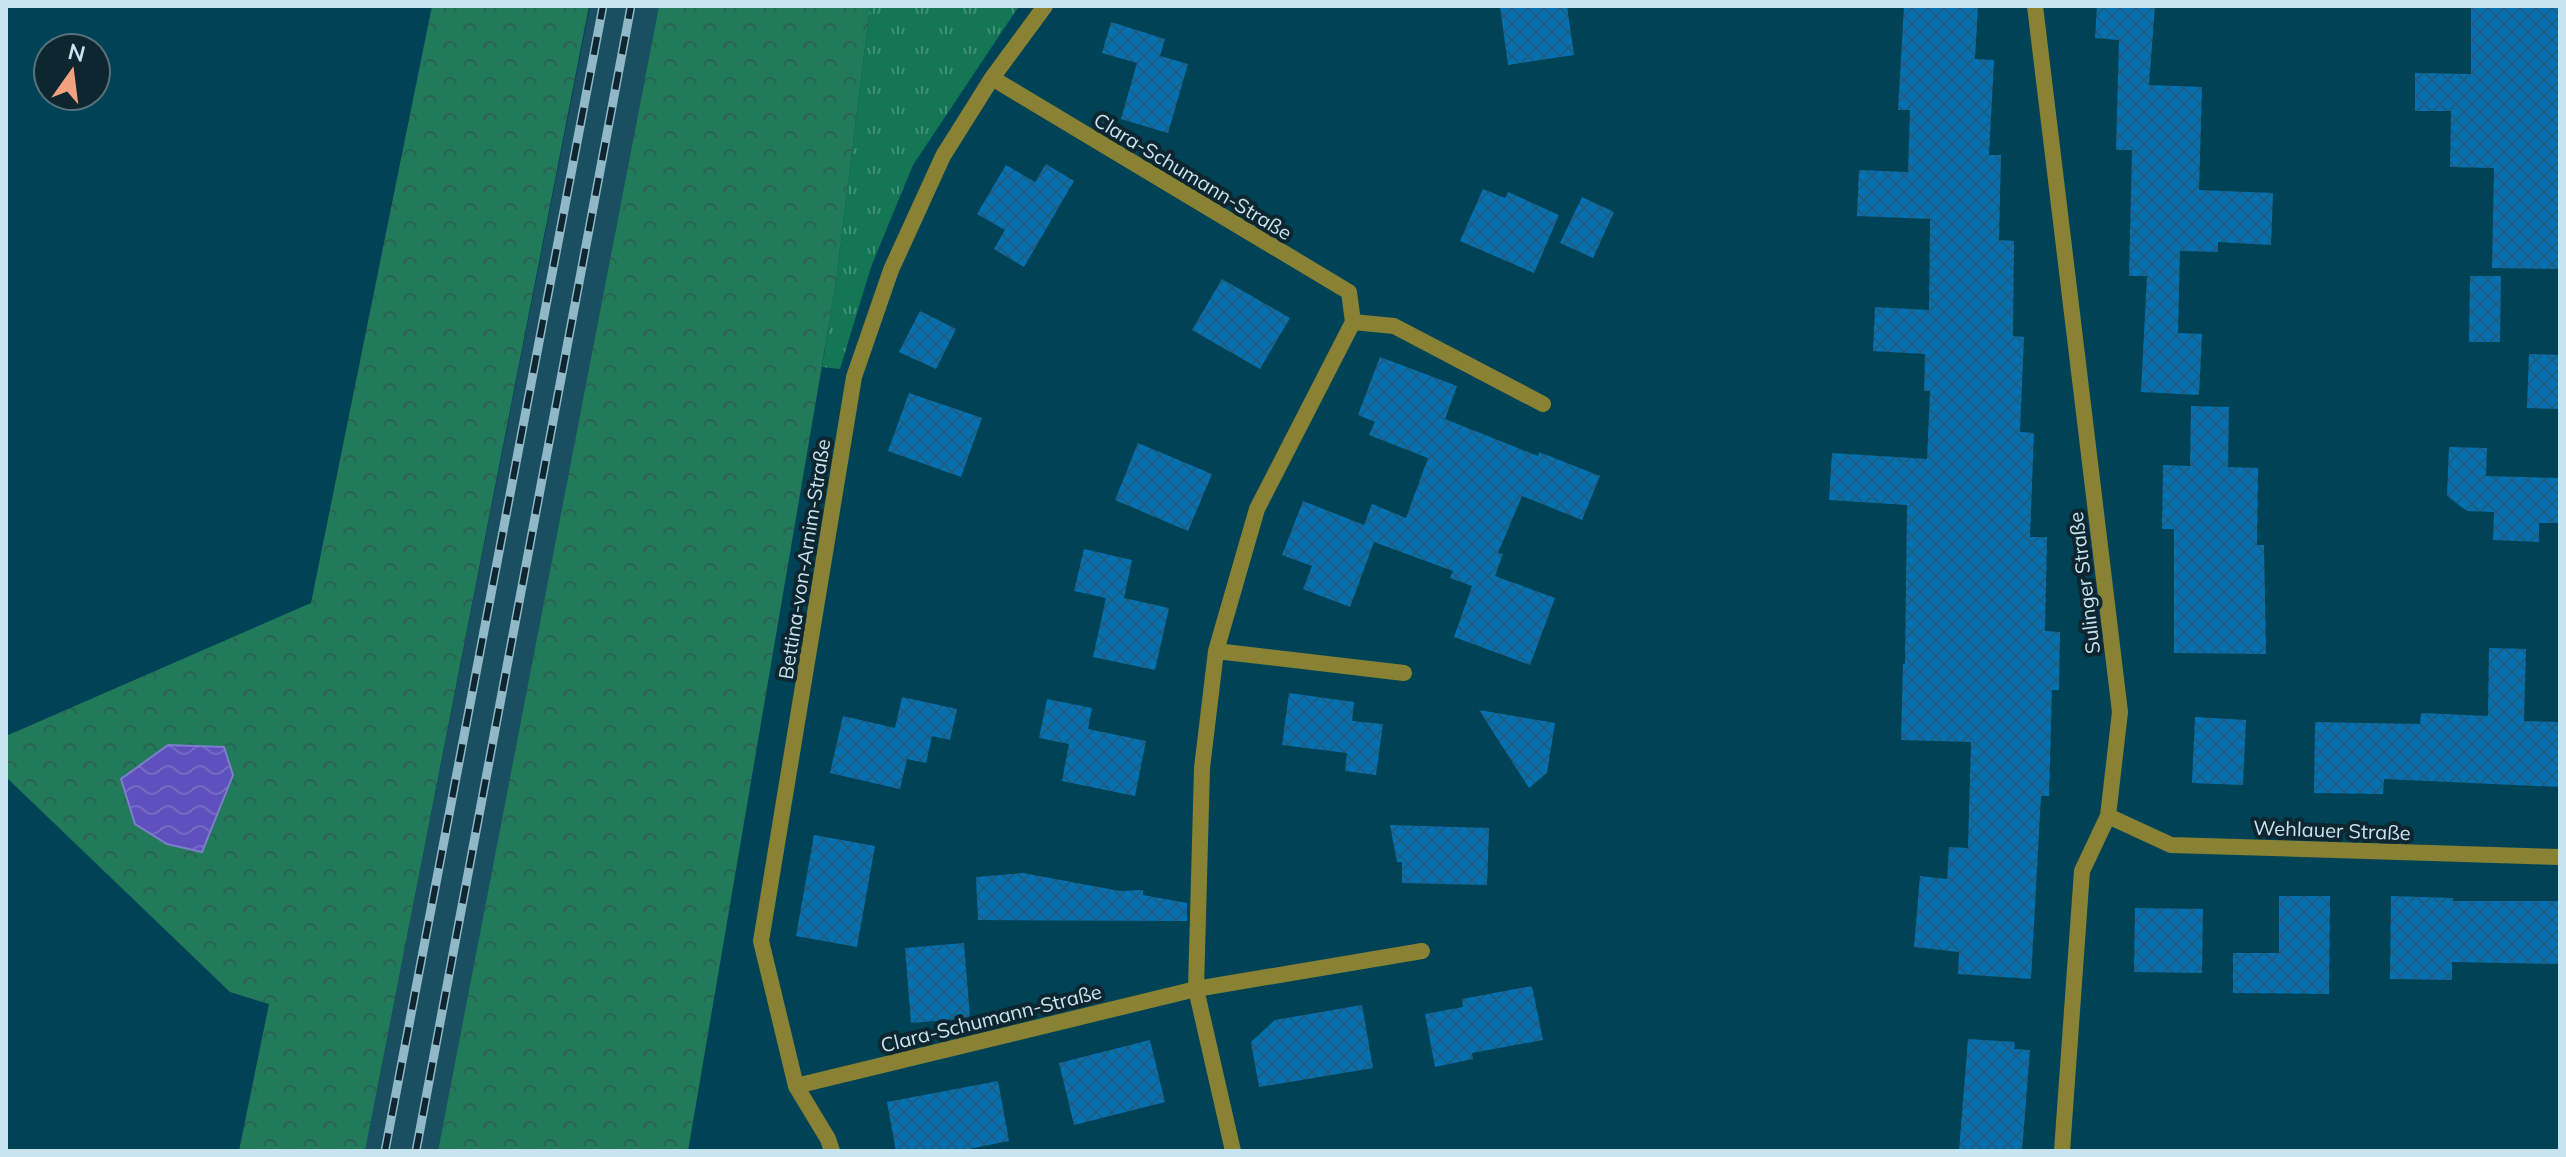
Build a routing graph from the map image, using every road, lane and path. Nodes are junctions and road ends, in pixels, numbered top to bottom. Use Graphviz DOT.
graph roads {
  1 [pos="1045,6"];
  2 [pos="2035,6"];
  3 [pos="992,78"];
  4 [pos="1353,322"];
  5 [pos="1543,404"];
  6 [pos="1216,651"];
  7 [pos="1404,673"];
  8 [pos="2108,816"];
  9 [pos="2560,857"];
  10 [pos="1422,951"];
  11 [pos="1196,989"];
  12 [pos="796,1086"];
  13 [pos="832,1151"];
  14 [pos="1233,1151"];
  15 [pos="2062,1151"];
  1 -- 3 [label="street, Bettina-von-Arnim-Straße"];
  2 -- 8 [label="street, Sulinger Straße"];
  3 -- 4 [label="street, Clara-Schumann-Straße"];
  3 -- 12 [label="street, Bettina-von-Arnim-Straße"];
  4 -- 5 [label="street"];
  4 -- 6 [label="street"];
  6 -- 7 [label="street"];
  6 -- 11 [label="street"];
  8 -- 9 [label="street, Wehlauer Straße"];
  8 -- 15 [label="street, Sulinger Straße"];
  10 -- 11 [label="street, Clara-Schumann-Straße"];
  11 -- 12 [label="street, Clara-Schumann-Straße"];
  11 -- 14 [label="street"];
  12 -- 13 [label="street, Bettina-von-Arnim-Straße"];
}
